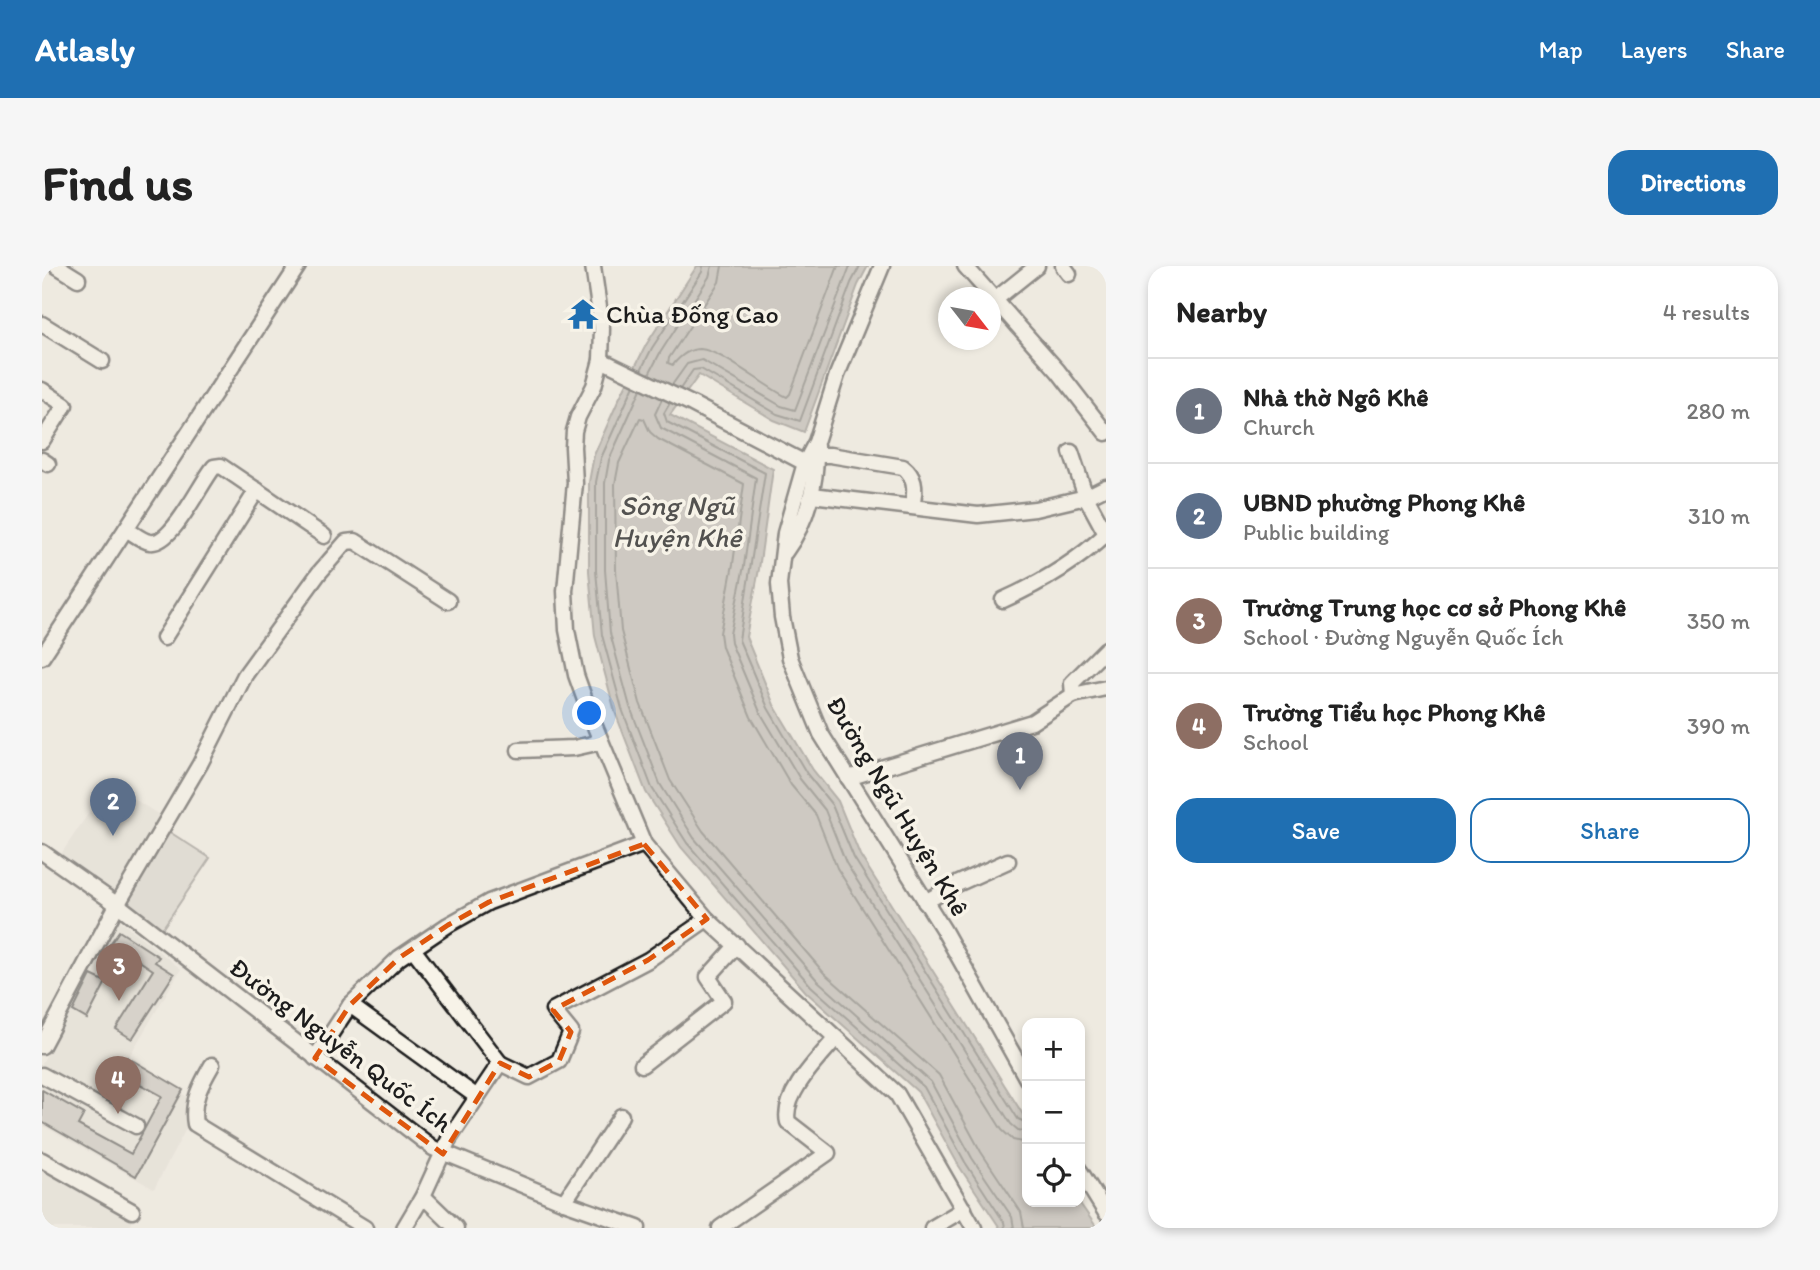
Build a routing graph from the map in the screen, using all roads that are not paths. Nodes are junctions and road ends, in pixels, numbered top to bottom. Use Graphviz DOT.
graph roads {
  1 [pos="57,266"];
  2 [pos="298,266"];
  3 [pos="593,266"];
  4 [pos="882,266"];
  5 [pos="891,266"];
  6 [pos="965,266"];
  7 [pos="1037,266"];
  8 [pos="78,279"];
  9 [pos="873,284"];
  10 [pos="985,287"];
  11 [pos="1001,295"];
  12 [pos="1001,305"];
  13 [pos="42,324"];
  14 [pos="102,361"];
  15 [pos="605,362"];
  16 [pos="42,390"];
  17 [pos="1106,433"];
  18 [pos="42,441"];
  19 [pos="1071,452"];
  20 [pos="813,453"];
  21 [pos="1106,487"];
  22 [pos="257,490"];
  23 [pos="812,495"];
  24 [pos="1086,496"];
  25 [pos="912,505"];
  26 [pos="126,529"];
  27 [pos="1106,534"];
  28 [pos="324,536"];
  29 [pos="782,555"];
  30 [pos="1003,600"];
  31 [pos="448,601"];
  32 [pos="164,638"];
  33 [pos="1106,649"];
  34 [pos="42,657"];
  35 [pos="1106,688"];
  36 [pos="1073,695"];
  37 [pos="601,742"];
  38 [pos="519,750"];
  39 [pos="848,778"];
  40 [pos="644,844"];
  41 [pos="42,852"];
  42 [pos="1008,861"];
  43 [pos="925,902"];
  44 [pos="117,905"];
  45 [pos="707,919"];
  46 [pos="737,945"];
  47 [pos="413,949"];
  48 [pos="351,1005"];
  49 [pos="836,1038"];
  50 [pos="42,1046"];
  51 [pos="315,1058"];
  52 [pos="500,1063"];
  53 [pos="212,1065"];
  54 [pos="642,1065"];
  55 [pos="1022,1070"];
  56 [pos="42,1075"];
  57 [pos="477,1097"];
  58 [pos="621,1116"];
  59 [pos="136,1126"];
  60 [pos="443,1154"];
  61 [pos="42,1160"];
  62 [pos="1085,1179"];
  63 [pos="423,1196"];
  64 [pos="564,1202"];
  65 [pos="964,1209"];
  66 [pos="132,1211"];
  67 [pos="1106,1213"];
  68 [pos="365,1228"];
  69 [pos="404,1228"];
  70 [pos="456,1228"];
  71 [pos="638,1228"];
  72 [pos="720,1228"];
  73 [pos="932,1228"];
  74 [pos="974,1228"];
  1 -- 8 [label="street"];
  2 -- 26 [label="street"];
  3 -- 15 [label="street"];
  4 -- 9 [label="street, Đường Ngũ Huyện Khê"];
  5 -- 9 [label="street"];
  6 -- 10 [label="street"];
  7 -- 11 [label="street"];
  9 -- 20 [label="street, Đường Ngũ Huyện Khê"];
  12 -- 17 [label="street"];
  13 -- 14 [label="street"];
  15 -- 20 [label="street"];
  15 -- 37 [label="street"];
  16 -- 18 [label="street"];
  19 -- 24 [label="street"];
  20 -- 23 [label="street"];
  20 -- 25 [label="street"];
  20 -- 29 [label="street, Đường Ngũ Huyện Khê"];
  21 -- 24 [label="street"];
  22 -- 26 [label="street"];
  22 -- 28 [label="street"];
  22 -- 32 [label="street"];
  23 -- 25 [label="street"];
  23 -- 29 [label="street"];
  24 -- 25 [label="street"];
  24 -- 27 [label="street"];
  26 -- 34 [label="street"];
  27 -- 30 [label="street"];
  29 -- 39 [label="street, Đường Ngũ Huyện Khê"];
  31 -- 44 [label="street"];
  33 -- 36 [label="street"];
  35 -- 36 [label="street"];
  36 -- 39 [label="street"];
  37 -- 38 [label="street"];
  37 -- 40 [label="street"];
  39 -- 43 [label="street, Đường Ngũ Huyện Khê"];
  40 -- 45 [label="street"];
  40 -- 47 [label="street"];
  41 -- 44 [label="street, Đường Nguyễn Quốc Ích"];
  42 -- 43 [label="street"];
  43 -- 55 [label="street, Đường Ngũ Huyện Khê"];
  44 -- 50 [label="street"];
  44 -- 51 [label="street, Đường Nguyễn Quốc Ích"];
  45 -- 46 [label="street"];
  45 -- 52 [label="street"];
  46 -- 49 [label="street"];
  46 -- 54 [label="street"];
  47 -- 48 [label="street"];
  47 -- 52 [label="street"];
  48 -- 51 [label="street"];
  48 -- 57 [label="street"];
  49 -- 65 [label="street"];
  49 -- 72 [label="street"];
  51 -- 60 [label="street, Đường Nguyễn Quốc Ích"];
  52 -- 57 [label="street"];
  53 -- 68 [label="street"];
  56 -- 59 [label="street"];
  57 -- 60 [label="street"];
  58 -- 64 [label="street"];
  60 -- 63 [label="street"];
  60 -- 64 [label="street, Đường Nguyễn Quốc Ích"];
  61 -- 66 [label="street"];
  62 -- 67 [label="street"];
  63 -- 69 [label="street"];
  63 -- 70 [label="street"];
  64 -- 71 [label="street, Đường Nguyễn Quốc Ích"];
  65 -- 73 [label="street"];
  65 -- 74 [label="street"];
}
